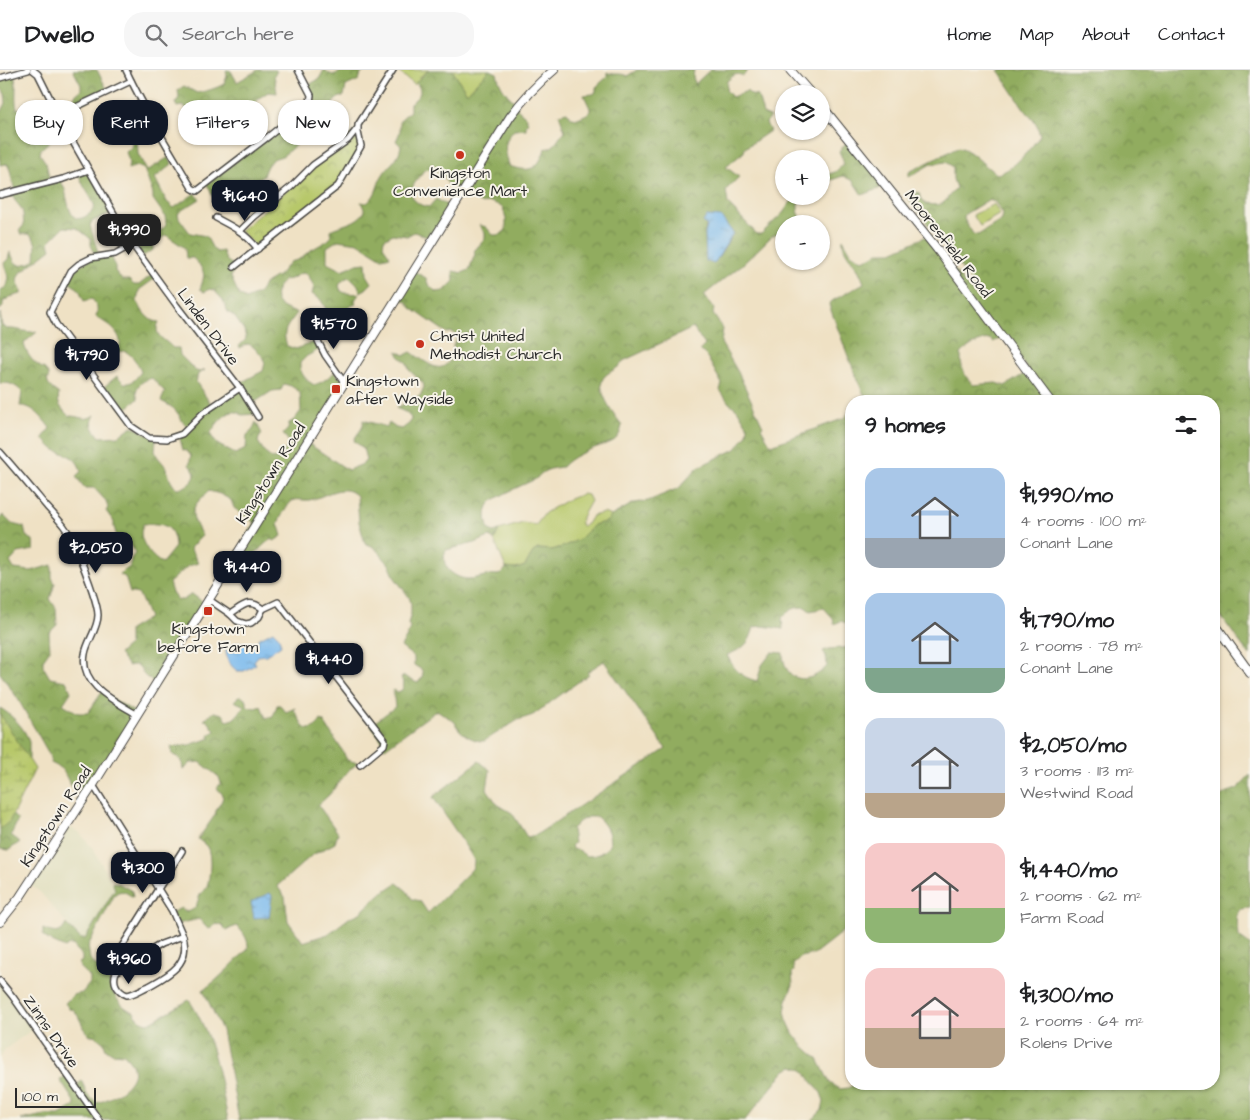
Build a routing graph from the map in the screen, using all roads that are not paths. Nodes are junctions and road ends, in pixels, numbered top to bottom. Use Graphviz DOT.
graph roads {
  1 [pos="28,70"];
  2 [pos="33,70"];
  3 [pos="126,70"];
  4 [pos="298,70"];
  5 [pos="393,70"];
  6 [pos="554,70"];
  7 [pos="790,70"];
  8 [pos="0,78"];
  9 [pos="131,81"];
  10 [pos="803,85"];
  11 [pos="52,100"];
  12 [pos="83,104"];
  13 [pos="830,116"];
  14 [pos="358,129"];
  15 [pos="75,145"];
  16 [pos="89,170"];
  17 [pos="0,195"];
  18 [pos="216,218"];
  19 [pos="240,231"];
  20 [pos="133,244"];
  21 [pos="258,249"];
  22 [pos="234,267"];
  23 [pos="336,320"];
  24 [pos="344,382"];
  25 [pos="240,388"];
  26 [pos="1046,395"];
  27 [pos="258,417"];
  28 [pos="0,452"];
  29 [pos="208,599"];
  30 [pos="264,609"];
  31 [pos="230,614"];
  32 [pos="1220,631"];
  33 [pos="1250,673"];
  34 [pos="136,714"];
  35 [pos="360,765"];
  36 [pos="92,784"];
  37 [pos="182,851"];
  38 [pos="158,888"];
  39 [pos="0,922"];
  40 [pos="183,936"];
  41 [pos="121,948"];
  42 [pos="0,982"];
  43 [pos="99,1120"];
  1 -- 8 [label="street"];
  2 -- 11 [label="street, Linden Drive"];
  3 -- 9 [label="street"];
  4 -- 9 [label="street"];
  5 -- 14 [label="street"];
  6 -- 24 [label="main road, Kingstown Road"];
  7 -- 10 [label="main road"];
  9 -- 12 [label="street"];
  13 -- 26 [label="main road, Mooresfield Road"];
  14 -- 19 [label="street"];
  14 -- 21 [label="street"];
  15 -- 16 [label="street, Linden Drive"];
  16 -- 17 [label="street"];
  16 -- 20 [label="street, Linden Drive"];
  18 -- 19 [label="street"];
  19 -- 21 [label="street"];
  20 -- 25 [label="street, Linden Drive"];
  20 -- 25 [label="street"];
  21 -- 22 [label="street"];
  23 -- 24 [label="street"];
  24 -- 29 [label="main road, Kingstown Road"];
  25 -- 27 [label="street, Linden Drive"];
  28 -- 34 [label="street"];
  29 -- 31 [label="street"];
  29 -- 34 [label="main road, Kingstown Road"];
  30 -- 31 [label="street"];
  30 -- 31 [label="street"];
  30 -- 35 [label="street"];
  32 -- 33 [label="main road"];
  34 -- 36 [label="main road, Kingstown Road"];
  36 -- 38 [label="street"];
  36 -- 39 [label="main road, Kingstown Road"];
  37 -- 38 [label="street"];
  38 -- 40 [label="street"];
  38 -- 41 [label="street"];
  40 -- 40 [label="street"];
  42 -- 43 [label="street, Zinns Drive"];
}
